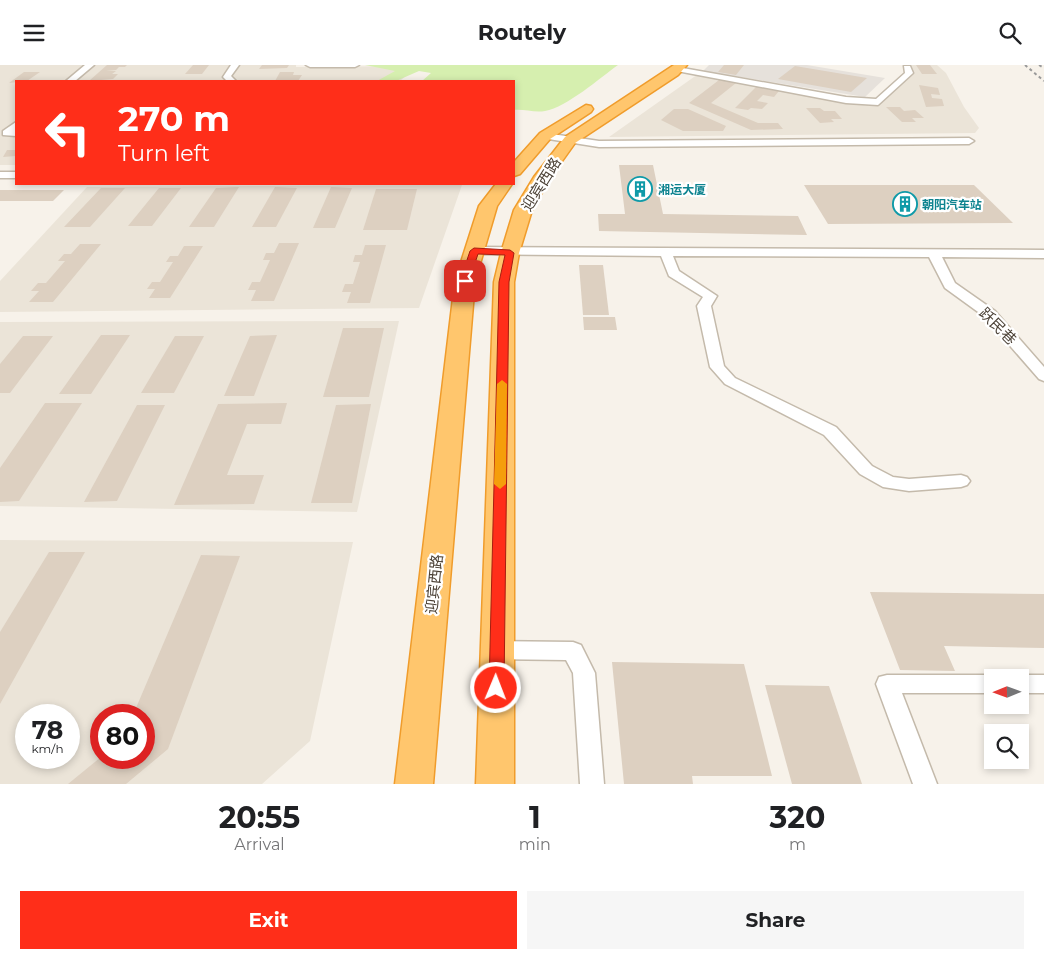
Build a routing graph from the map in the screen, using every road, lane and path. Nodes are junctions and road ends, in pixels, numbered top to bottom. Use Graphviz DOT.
graph roads {
  1 [pos="90,65"];
  2 [pos="235,65"];
  3 [pos="310,65"];
  4 [pos="355,65"];
  5 [pos="673,66"];
  6 [pos="908,68"];
  7 [pos="71,80"];
  8 [pos="231,80"];
  9 [pos="616,92"];
  10 [pos="600,101"];
  11 [pos="545,136"];
  12 [pos="570,140"];
  13 [pos="969,141"];
  14 [pos="515,170"];
  15 [pos="0,175"];
  16 [pos="15,175"];
  17 [pos="503,185"];
  18 [pos="474,251"];
  19 [pos="510,253"];
  20 [pos="666,253"];
  21 [pos="934,254"];
  22 [pos="1044,254"];
  23 [pos="1044,376"];
  24 [pos="961,481"];
  25 [pos="497,650"];
  26 [pos="984,684"];
  27 [pos="1029,684"];
  28 [pos="1044,684"];
  29 [pos="414,784"];
  30 [pos="495,784"];
  31 [pos="592,784"];
  32 [pos="925,784"];
  1 -- 7 [label="street"];
  2 -- 8 [label="street"];
  3 -- 4 [label="street"];
  5 -- 6 [label="street"];
  5 -- 9 [label="highway"];
  5 -- 12 [label="highway, 迎宾西路"];
  10 -- 11 [label="highway, 迎宾西路"];
  11 -- 12 [label="street"];
  11 -- 14 [label="highway, 迎宾西路"];
  12 -- 13 [label="street"];
  12 -- 19 [label="highway, 迎宾西路"];
  15 -- 16 [label="street"];
  17 -- 18 [label="highway, 迎宾西路"];
  18 -- 19 [label="street"];
  18 -- 29 [label="highway, 迎宾西路"];
  19 -- 20 [label="street"];
  19 -- 25 [label="highway, 迎宾西路"];
  20 -- 21 [label="street"];
  20 -- 24 [label="street"];
  21 -- 22 [label="street"];
  21 -- 23 [label="street, 跃民巷"];
  25 -- 30 [label="highway, 迎宾西路"];
  25 -- 31 [label="street"];
  26 -- 32 [label="street"];
  27 -- 28 [label="street"];
}
